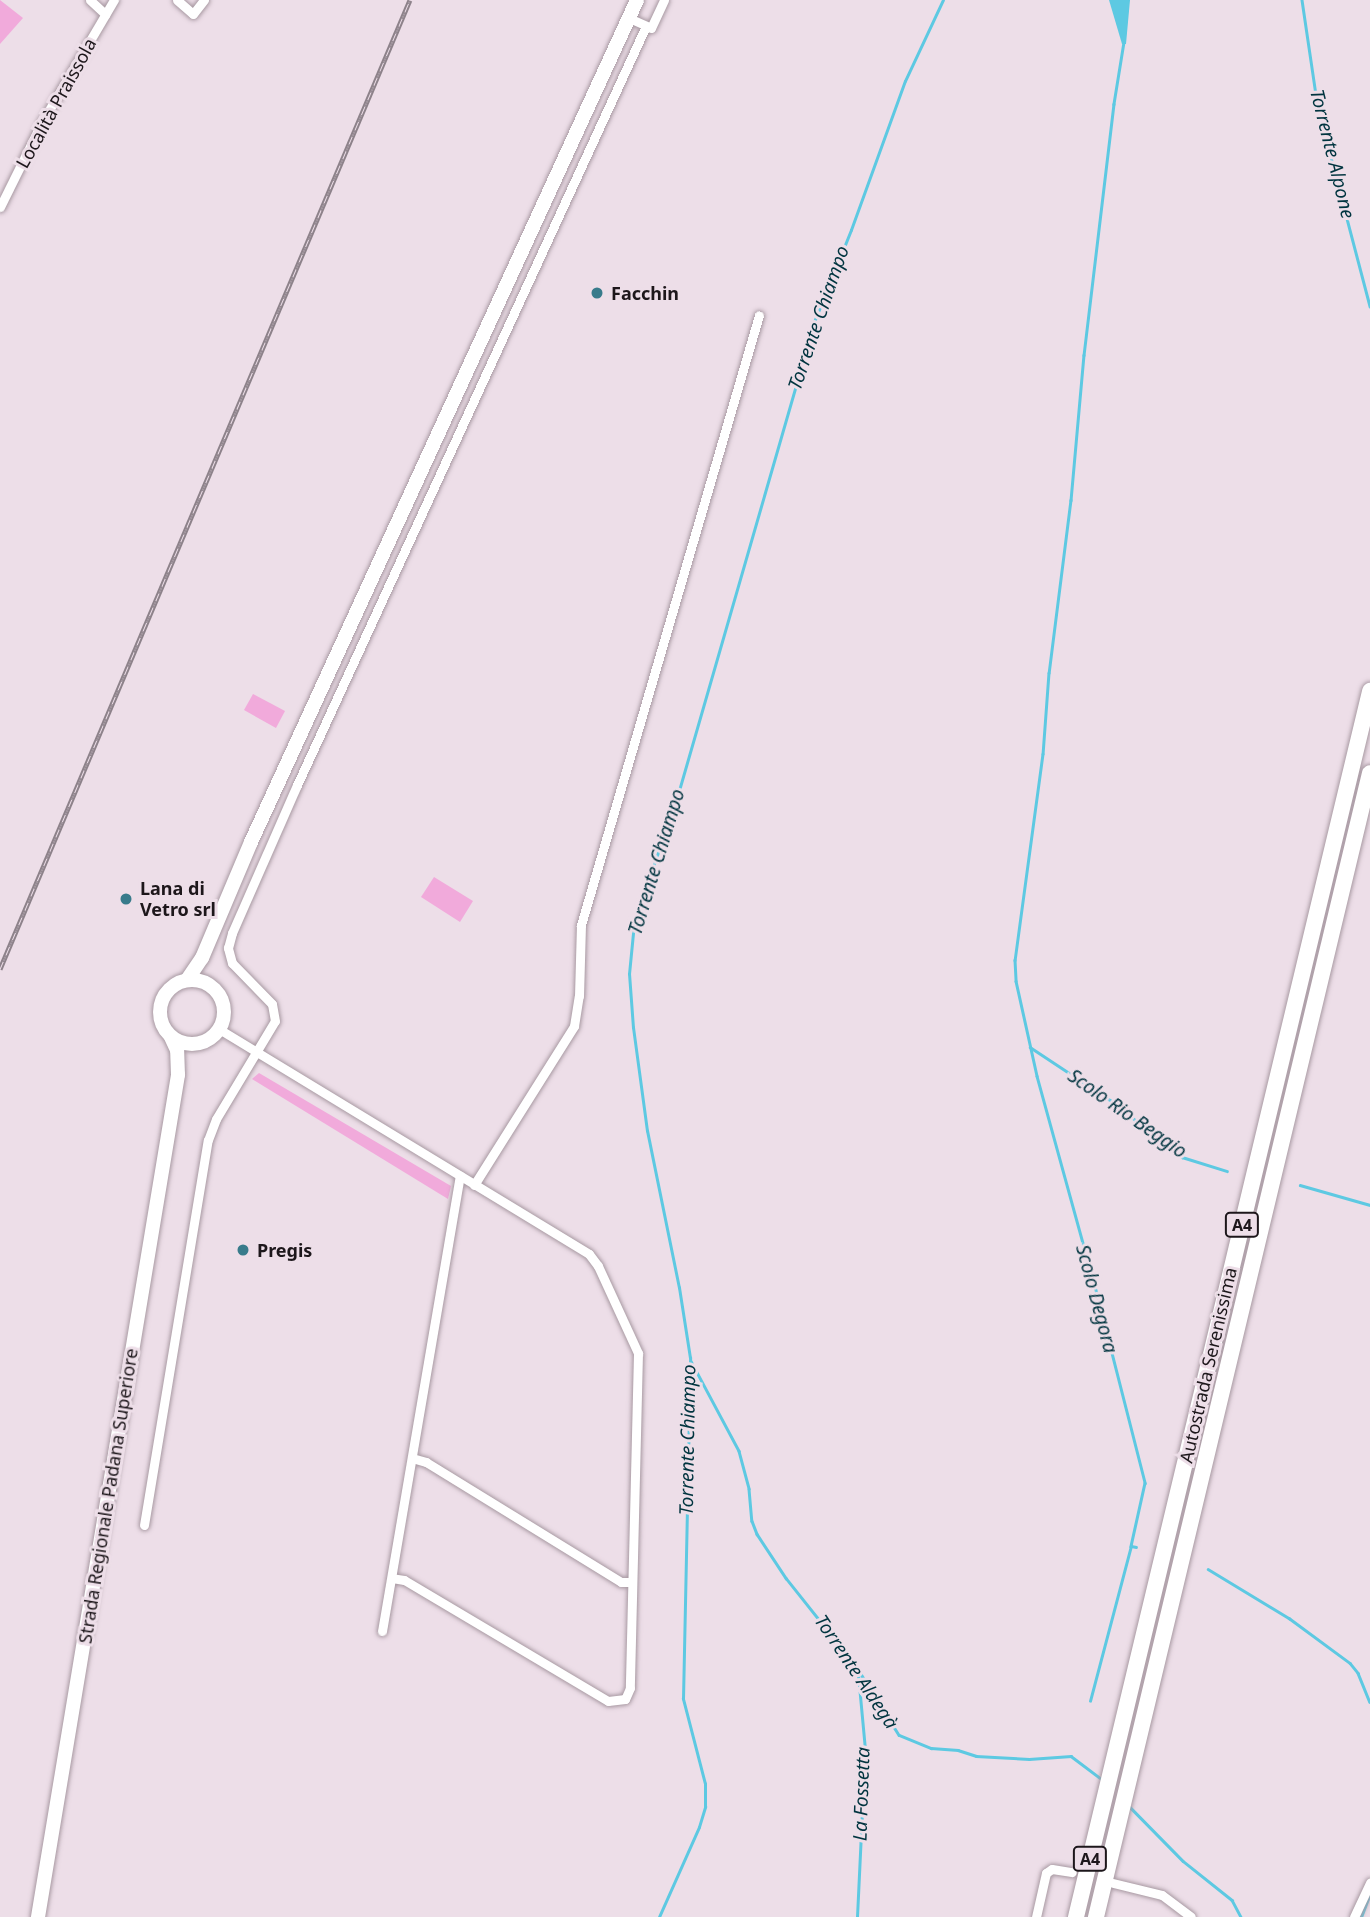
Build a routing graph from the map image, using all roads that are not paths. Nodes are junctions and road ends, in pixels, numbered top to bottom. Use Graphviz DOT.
graph roads {
  1 [pos="90,0"];
  2 [pos="114,0"];
  3 [pos="177,0"];
  4 [pos="204,0"];
  5 [pos="637,0"];
  6 [pos="664,0"];
  7 [pos="106,14"];
  8 [pos="629,18"];
  9 [pos="646,26"];
  10 [pos="0,207"];
  11 [pos="759,314"];
  12 [pos="1370,691"];
  13 [pos="1370,773"];
  14 [pos="211,934"];
  15 [pos="187,980"];
  16 [pos="208,984"];
  17 [pos="219,1029"];
  18 [pos="171,1037"];
  19 [pos="201,1043"];
  20 [pos="258,1053"];
  21 [pos="178,1075"];
  22 [pos="460,1177"];
  23 [pos="474,1185"];
  24 [pos="412,1458"];
  25 [pos="144,1525"];
  26 [pos="392,1578"];
  27 [pos="632,1582"];
  28 [pos="382,1631"];
  29 [pos="1073,1872"];
  30 [pos="1113,1883"];
  31 [pos="1370,1883"];
  32 [pos="37,1917"];
  33 [pos="1036,1917"];
  34 [pos="1076,1917"];
  35 [pos="1096,1917"];
  36 [pos="1191,1917"];
  37 [pos="1354,1917"];
  1 -- 7 [label="street"];
  2 -- 7 [label="street, Località Praissola"];
  3 -- 4 [label="street"];
  5 -- 8 [label="main road"];
  6 -- 9 [label="street"];
  7 -- 10 [label="street, Località Praissola"];
  8 -- 9 [label="street"];
  8 -- 14 [label="main road"];
  9 -- 20 [label="street"];
  11 -- 23 [label="street"];
  12 -- 34 [label="highway, Autostrada Serenissima / A4"];
  13 -- 35 [label="highway, Autostrada Serenissima / A4"];
  14 -- 15 [label="main road"];
  14 -- 16 [label="main road"];
  15 -- 16 [label="main road"];
  15 -- 18 [label="main road"];
  16 -- 17 [label="main road"];
  17 -- 19 [label="main road"];
  17 -- 20 [label="street"];
  18 -- 19 [label="main road"];
  18 -- 21 [label="main road, Strada Regionale Padana Superiore"];
  19 -- 21 [label="main road, Strada Regionale Padana Superiore"];
  20 -- 22 [label="street"];
  20 -- 25 [label="street"];
  21 -- 32 [label="main road, Strada Regionale Padana Superiore"];
  22 -- 23 [label="street"];
  22 -- 24 [label="street"];
  23 -- 27 [label="street"];
  24 -- 26 [label="street"];
  24 -- 27 [label="street"];
  26 -- 27 [label="street"];
  26 -- 28 [label="street"];
  29 -- 33 [label="street"];
  30 -- 36 [label="street"];
  31 -- 37 [label="street"];
}
